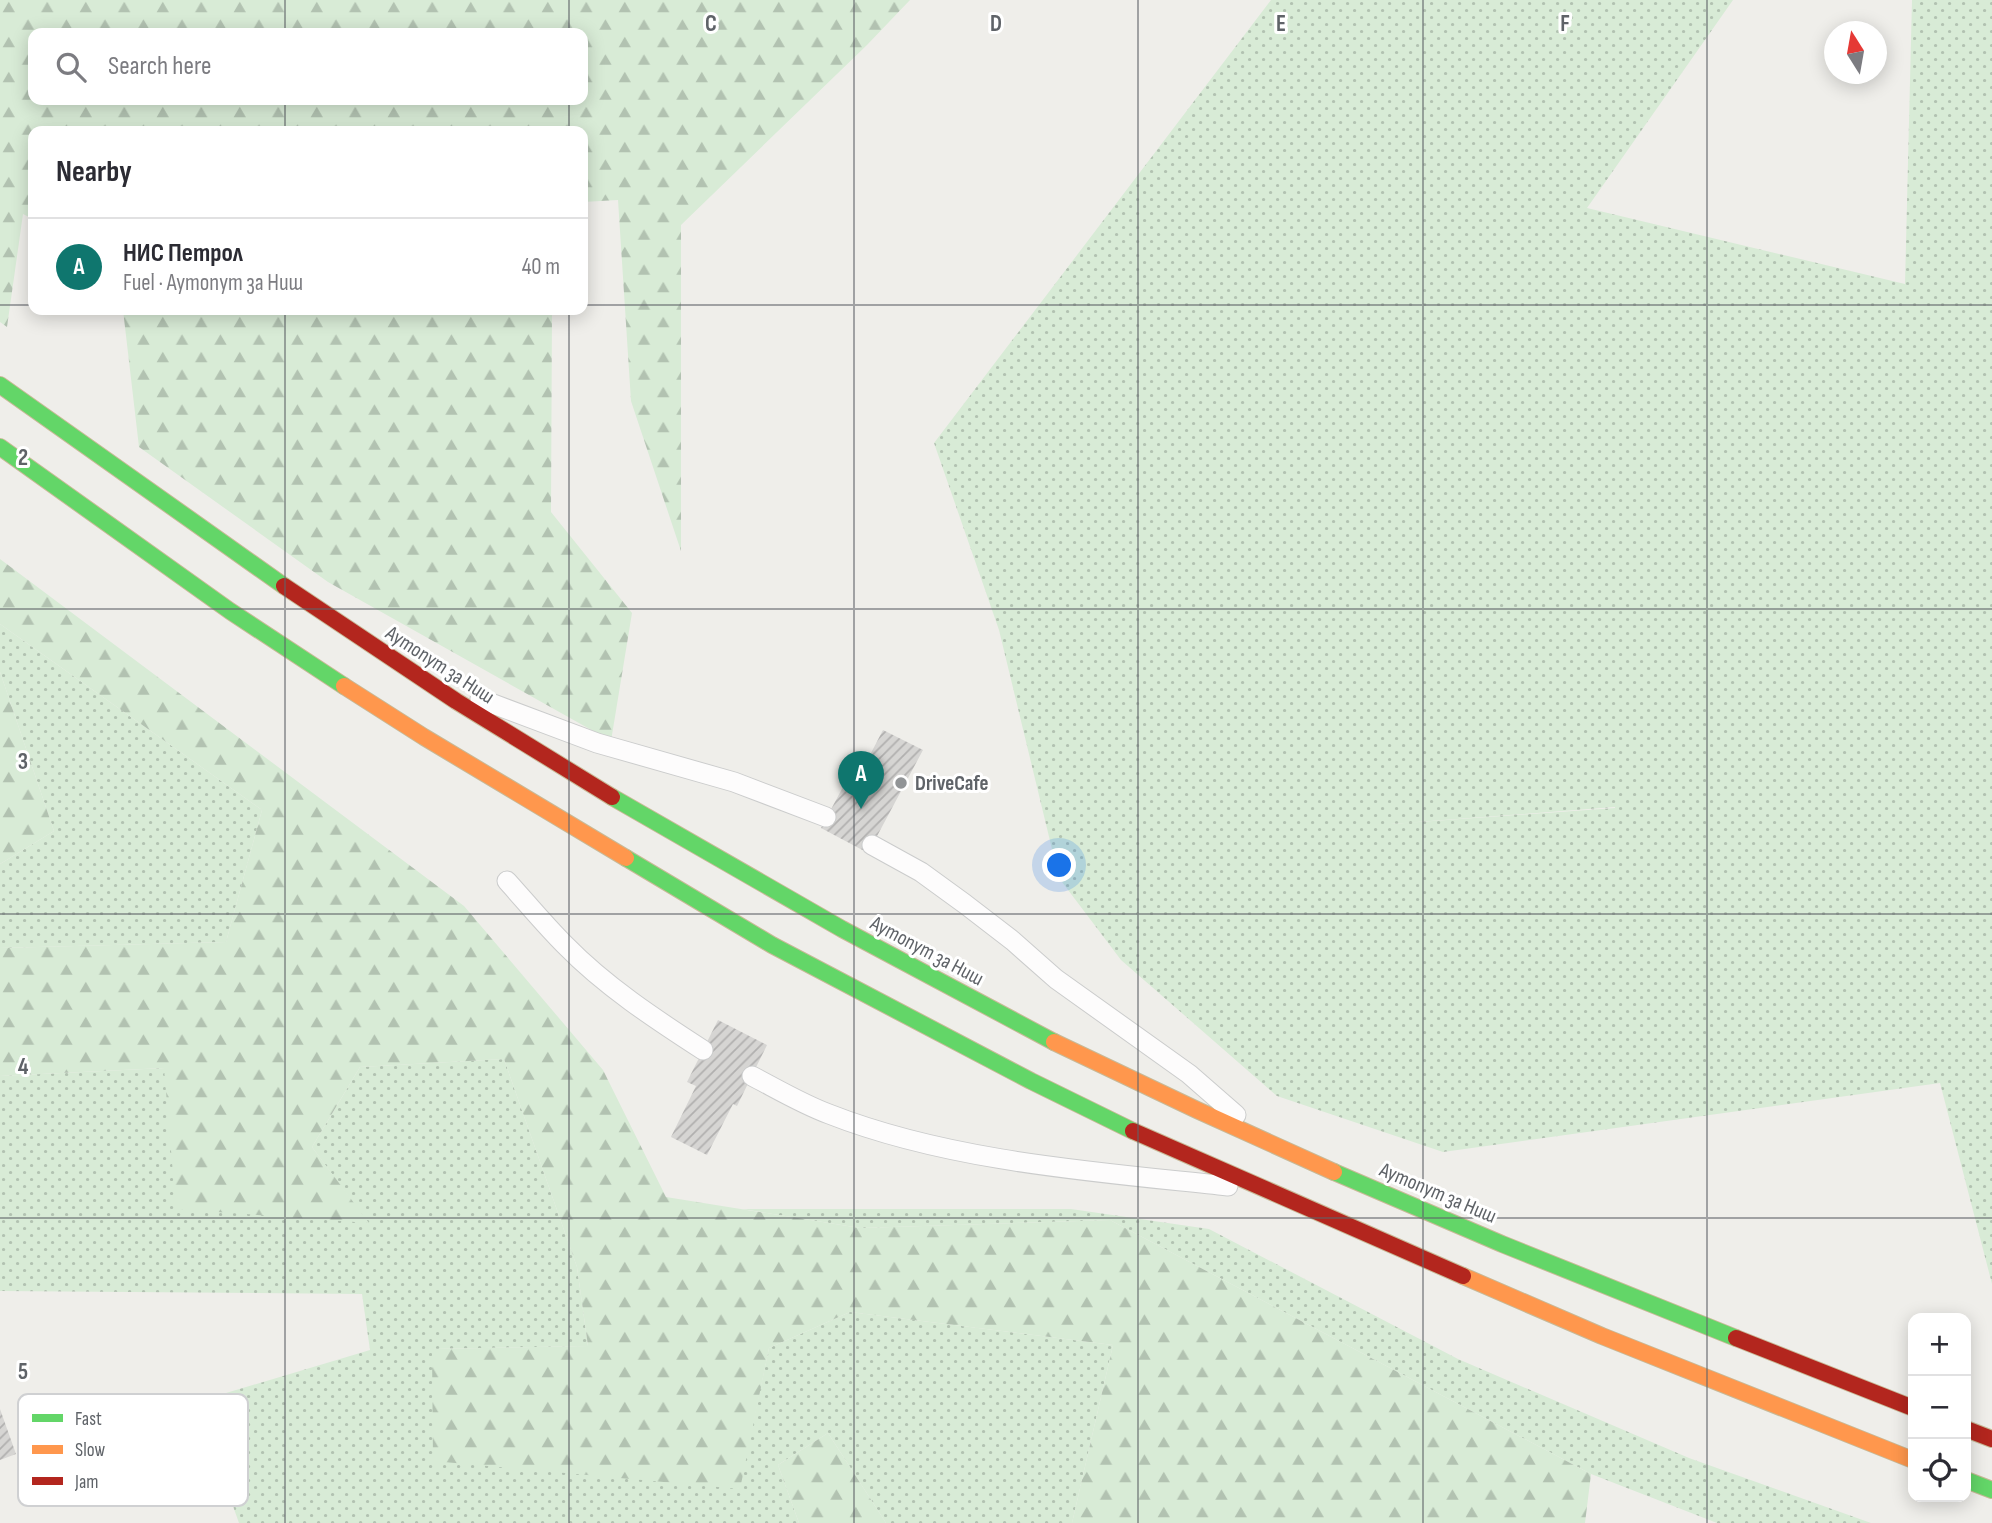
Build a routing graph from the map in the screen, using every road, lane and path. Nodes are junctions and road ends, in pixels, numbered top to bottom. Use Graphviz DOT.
graph roads {
  1 [pos="0,385"];
  2 [pos="0,447"];
  3 [pos="418,677"];
  4 [pos="826,817"];
  5 [pos="872,845"];
  6 [pos="507,880"];
  7 [pos="703,1050"];
  8 [pos="752,1076"];
  9 [pos="1252,1136"];
  10 [pos="1263,1190"];
  11 [pos="1908,1406"];
  12 [pos="1971,1431"];
  13 [pos="1992,1439"];
  14 [pos="1908,1458"];
  15 [pos="1971,1482"];
  16 [pos="1992,1490"];
  1 -- 3 [label="highway, Аутопут за Ниш"];
  2 -- 10 [label="highway"];
  3 -- 4 [label="lane"];
  3 -- 9 [label="highway, Аутопут за Ниш"];
  5 -- 9 [label="lane"];
  6 -- 7 [label="lane"];
  8 -- 10 [label="lane"];
  9 -- 11 [label="highway, Аутопут за Ниш"];
  10 -- 14 [label="highway"];
  12 -- 13 [label="highway"];
  15 -- 16 [label="highway"];
}
